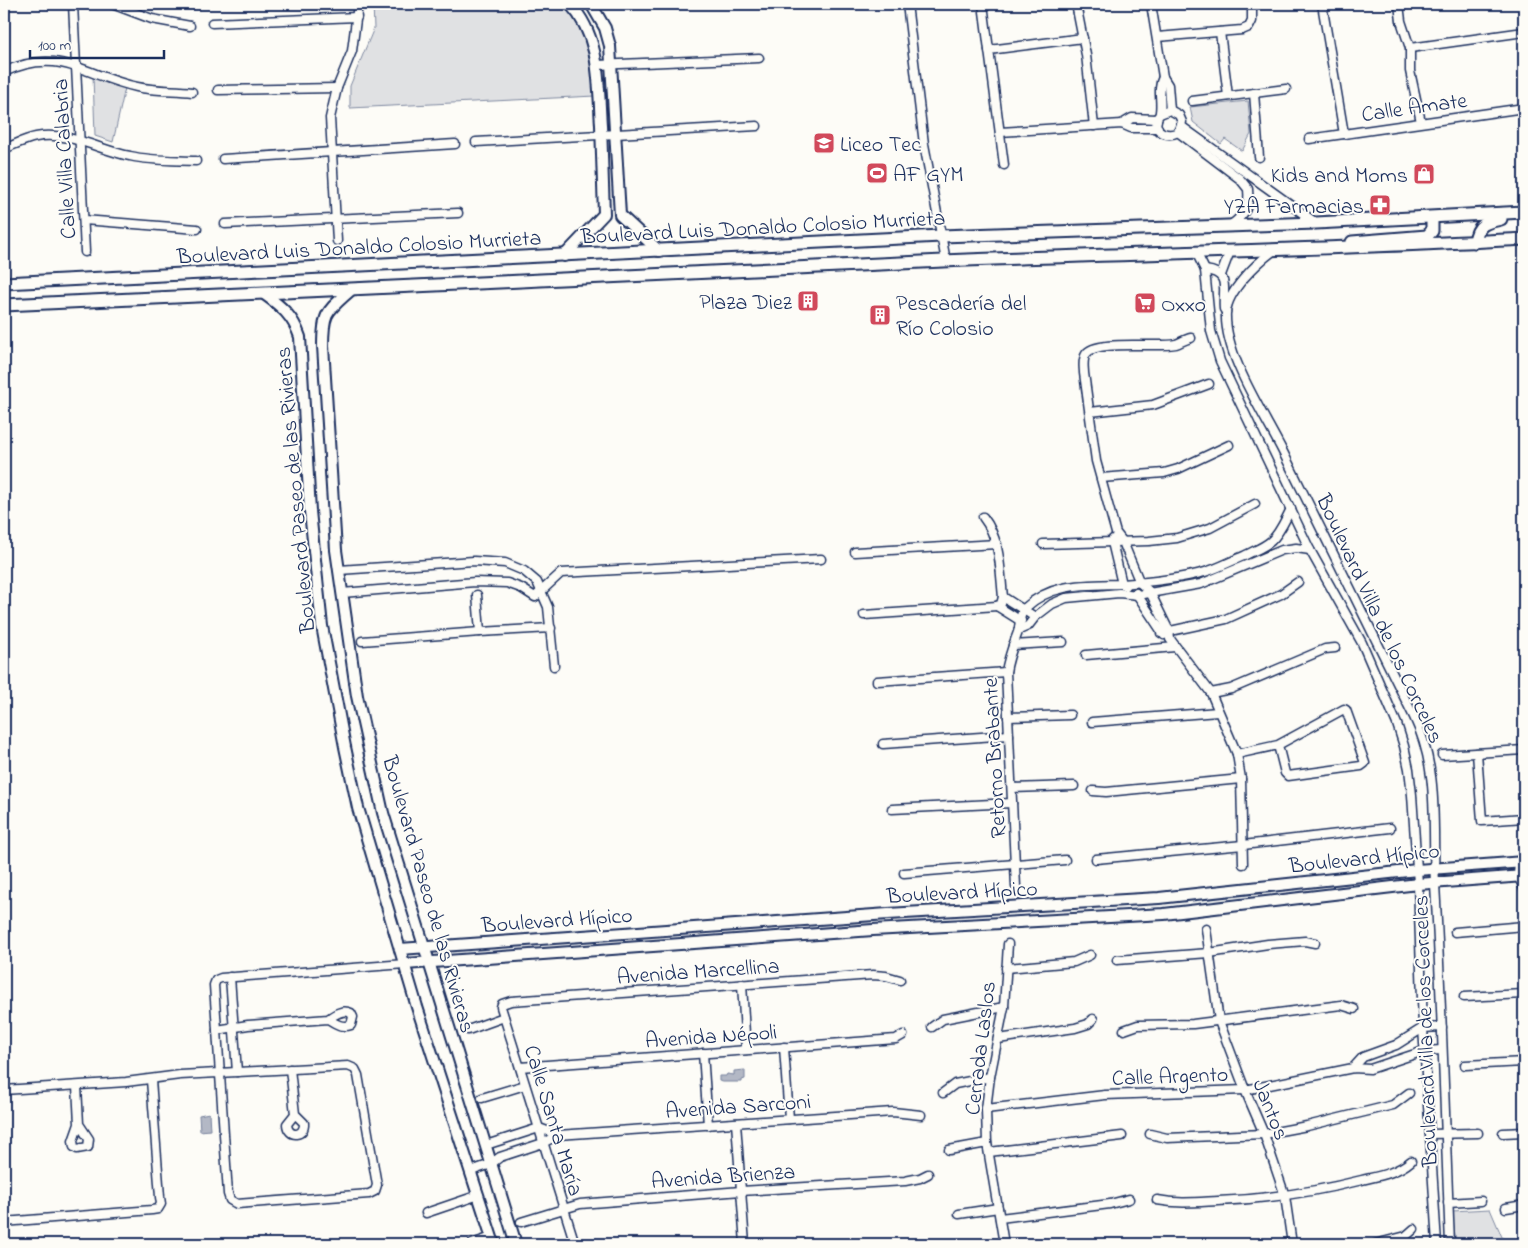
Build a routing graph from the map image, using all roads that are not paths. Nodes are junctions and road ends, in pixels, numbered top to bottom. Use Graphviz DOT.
graph roads {
  1 [pos="73,4"];
  2 [pos="112,4"];
  3 [pos="358,4"];
  4 [pos="570,4"];
  5 [pos="591,4"];
  6 [pos="907,4"];
  7 [pos="983,4"];
  8 [pos="1076,4"];
  9 [pos="1151,4"];
  10 [pos="1252,4"];
  11 [pos="1322,4"];
  12 [pos="1399,4"];
  13 [pos="357,17"];
  14 [pos="212,23"];
  15 [pos="190,26"];
  16 [pos="1220,32"];
  17 [pos="1524,32"];
  18 [pos="1083,38"];
  19 [pos="1157,38"];
  20 [pos="1410,48"];
  21 [pos="989,50"];
  22 [pos="760,58"];
  23 [pos="612,65"];
  24 [pos="76,66"];
  25 [pos="597,66"];
  26 [pos="4,72"];
  27 [pos="1163,77"];
  28 [pos="337,88"];
  29 [pos="1286,89"];
  30 [pos="218,90"];
  31 [pos="192,92"];
  32 [pos="1254,93"];
  33 [pos="1228,96"];
  34 [pos="1192,101"];
  35 [pos="1524,108"];
  36 [pos="1170,110"];
  37 [pos="1158,116"];
  38 [pos="1421,122"];
  39 [pos="1122,124"];
  40 [pos="757,126"];
  41 [pos="1094,126"];
  42 [pos="1158,128"];
  43 [pos="1180,129"];
  44 [pos="1000,132"];
  45 [pos="614,134"];
  46 [pos="1344,134"];
  47 [pos="601,135"];
  48 [pos="1309,140"];
  49 [pos="80,142"];
  50 [pos="476,142"];
  51 [pos="455,144"];
  52 [pos="4,150"];
  53 [pos="331,151"];
  54 [pos="1259,157"];
  55 [pos="223,160"];
  56 [pos="196,161"];
  57 [pos="1004,165"];
  58 [pos="617,179"];
  59 [pos="603,180"];
  60 [pos="458,213"];
  61 [pos="1524,213"];
  62 [pos="604,214"];
  63 [pos="620,215"];
  64 [pos="1432,218"];
  65 [pos="335,219"];
  66 [pos="84,220"];
  67 [pos="1316,223"];
  68 [pos="225,224"];
  69 [pos="1231,225"];
  70 [pos="197,229"];
  71 [pos="941,236"];
  72 [pos="1524,239"];
  73 [pos="337,241"];
  74 [pos="1475,242"];
  75 [pos="1324,249"];
  76 [pos="1274,250"];
  77 [pos="659,251"];
  78 [pos="1230,251"];
  79 [pos="85,252"];
  80 [pos="1196,252"];
  81 [pos="564,256"];
  82 [pos="946,261"];
  83 [pos="1205,270"];
  84 [pos="450,272"];
  85 [pos="1221,276"];
  86 [pos="4,283"];
  87 [pos="352,289"];
  88 [pos="264,294"];
  89 [pos="4,305"];
  90 [pos="1226,312"];
  91 [pos="1228,337"];
  92 [pos="1191,338"];
  93 [pos="1213,341"];
  94 [pos="1209,384"];
  95 [pos="1090,412"];
  96 [pos="1229,445"];
  97 [pos="1101,478"];
  98 [pos="1300,488"];
  99 [pos="1284,494"];
  100 [pos="1255,504"];
  101 [pos="1291,509"];
  102 [pos="983,517"];
  103 [pos="1116,533"];
  104 [pos="1112,542"];
  105 [pos="1123,542"];
  106 [pos="997,544"];
  107 [pos="1043,544"];
  108 [pos="1310,550"];
  109 [pos="855,552"];
  110 [pos="820,559"];
  111 [pos="339,570"];
  112 [pos="1298,582"];
  113 [pos="1140,583"];
  114 [pos="1122,584"];
  115 [pos="542,592"];
  116 [pos="1150,592"];
  117 [pos="342,593"];
  118 [pos="477,595"];
  119 [pos="1138,595"];
  120 [pos="1003,597"];
  121 [pos="997,606"];
  122 [pos="1024,609"];
  123 [pos="864,615"];
  124 [pos="1035,617"];
  125 [pos="1018,619"];
  126 [pos="1028,626"];
  127 [pos="551,628"];
  128 [pos="1019,630"];
  129 [pos="480,632"];
  130 [pos="1169,637"];
  131 [pos="1375,637"];
  132 [pos="362,642"];
  133 [pos="1063,642"];
  134 [pos="1362,643"];
  135 [pos="1013,645"];
  136 [pos="1335,648"];
  137 [pos="1086,655"];
  138 [pos="554,666"];
  139 [pos="1006,672"];
  140 [pos="877,681"];
  141 [pos="1211,693"];
  142 [pos="1218,712"];
  143 [pos="1070,715"];
  144 [pos="1008,717"];
  145 [pos="1092,722"];
  146 [pos="1009,736"];
  147 [pos="883,744"];
  148 [pos="1278,745"];
  149 [pos="1524,750"];
  150 [pos="1477,753"];
  151 [pos="1237,754"];
  152 [pos="1442,755"];
  153 [pos="1240,779"];
  154 [pos="1074,786"];
  155 [pos="1012,788"];
  156 [pos="1093,791"];
  157 [pos="1012,803"];
  158 [pos="892,809"];
  159 [pos="1524,818"];
  160 [pos="1390,828"];
  161 [pos="1243,845"];
  162 [pos="1096,859"];
  163 [pos="1065,860"];
  164 [pos="1521,862"];
  165 [pos="1016,864"];
  166 [pos="1243,864"];
  167 [pos="1434,869"];
  168 [pos="1417,870"];
  169 [pos="904,873"];
  170 [pos="1521,876"];
  171 [pos="1435,883"];
  172 [pos="1418,884"];
  173 [pos="1016,887"];
  174 [pos="1524,888"];
  175 [pos="1027,906"];
  176 [pos="1028,921"];
  177 [pos="1524,926"];
  178 [pos="1206,929"];
  179 [pos="1455,932"];
  180 [pos="1315,943"];
  181 [pos="1008,944"];
  182 [pos="423,948"];
  183 [pos="400,949"];
  184 [pos="1209,954"];
  185 [pos="1090,955"];
  186 [pos="1117,960"];
  187 [pos="427,962"];
  188 [pos="405,964"];
  189 [pos="1006,968"];
  190 [pos="230,977"];
  191 [pos="900,980"];
  192 [pos="742,984"];
  193 [pos="1524,994"];
  194 [pos="1464,997"];
  195 [pos="1004,1006"];
  196 [pos="501,1007"];
  197 [pos="1354,1009"];
  198 [pos="504,1017"];
  199 [pos="328,1019"];
  200 [pos="1093,1019"];
  201 [pos="1219,1021"];
  202 [pos="932,1027"];
  203 [pos="1442,1027"];
  204 [pos="233,1028"];
  205 [pos="1422,1028"];
  206 [pos="217,1030"];
  207 [pos="468,1030"];
  208 [pos="1124,1030"];
  209 [pos="903,1035"];
  210 [pos="998,1039"];
  211 [pos="784,1048"];
  212 [pos="746,1050"];
  213 [pos="1442,1050"];
  214 [pos="1424,1051"];
  215 [pos="703,1053"];
  216 [pos="1524,1062"];
  217 [pos="1465,1065"];
  218 [pos="520,1067"];
  219 [pos="1353,1068"];
  220 [pos="290,1069"];
  221 [pos="237,1072"];
  222 [pos="220,1073"];
  223 [pos="990,1077"];
  224 [pos="151,1080"];
  225 [pos="525,1085"];
  226 [pos="77,1086"];
  227 [pos="4,1090"];
  228 [pos="1245,1090"];
  229 [pos="943,1093"];
  230 [pos="1409,1093"];
  231 [pos="482,1098"];
  232 [pos="1428,1102"];
  233 [pos="1444,1102"];
  234 [pos="986,1109"];
  235 [pos="295,1114"];
  236 [pos="921,1115"];
  237 [pos="789,1119"];
  238 [pos="736,1123"];
  239 [pos="79,1124"];
  240 [pos="708,1125"];
  241 [pos="539,1128"];
  242 [pos="1524,1132"];
  243 [pos="1478,1133"];
  244 [pos="1503,1133"];
  245 [pos="1150,1134"];
  246 [pos="1264,1134"];
  247 [pos="1430,1134"];
  248 [pos="1446,1134"];
  249 [pos="558,1135"];
  250 [pos="1122,1136"];
  251 [pos="543,1143"];
  252 [pos="987,1143"];
  253 [pos="486,1145"];
  254 [pos="949,1150"];
  255 [pos="989,1152"];
  256 [pos="1411,1161"];
  257 [pos="491,1164"];
  258 [pos="471,1172"];
  259 [pos="928,1174"];
  260 [pos="741,1191"];
  261 [pos="479,1195"];
  262 [pos="1285,1196"];
  263 [pos="1129,1199"];
  264 [pos="1157,1200"];
  265 [pos="1481,1200"];
  266 [pos="1448,1204"];
  267 [pos="1524,1205"];
  268 [pos="564,1208"];
  269 [pos="998,1208"];
  270 [pos="1506,1208"];
  271 [pos="426,1212"];
  272 [pos="959,1214"];
  273 [pos="1000,1218"];
  274 [pos="4,1222"];
  275 [pos="522,1222"];
  276 [pos="1414,1229"];
  277 [pos="493,1241"];
  278 [pos="472,1244"];
  279 [pos="516,1244"];
  280 [pos="575,1244"];
  281 [pos="745,1244"];
  282 [pos="1004,1244"];
  283 [pos="1292,1244"];
  284 [pos="1376,1244"];
  285 [pos="1437,1244"];
  286 [pos="1450,1244"];
  1 -- 24 [label="street, Calle Villa Calabria"];
  2 -- 15 [label="street"];
  3 -- 13 [label="street"];
  4 -- 25 [label="street"];
  5 -- 23 [label="street"];
  6 -- 71 [label="street"];
  7 -- 21 [label="street"];
  8 -- 18 [label="street"];
  9 -- 19 [label="street"];
  10 -- 16 [label="street"];
  11 -- 46 [label="street"];
  12 -- 20 [label="street"];
  13 -- 14 [label="street"];
  13 -- 28 [label="street"];
  16 -- 19 [label="street"];
  16 -- 33 [label="street"];
  17 -- 20 [label="street"];
  18 -- 21 [label="street"];
  18 -- 41 [label="street"];
  19 -- 27 [label="street"];
  20 -- 38 [label="street"];
  21 -- 44 [label="street"];
  22 -- 23 [label="street"];
  23 -- 25 [label="street"];
  23 -- 45 [label="street"];
  24 -- 26 [label="street"];
  24 -- 31 [label="street"];
  24 -- 49 [label="street, Calle Villa Calabria"];
  25 -- 47 [label="street"];
  27 -- 36 [label="street"];
  27 -- 37 [label="street"];
  28 -- 30 [label="street"];
  28 -- 53 [label="street"];
  29 -- 32 [label="street"];
  32 -- 33 [label="street"];
  32 -- 54 [label="street"];
  33 -- 34 [label="street"];
  35 -- 38 [label="street, Calle Amate"];
  36 -- 37 [label="street"];
  36 -- 43 [label="street"];
  37 -- 39 [label="street"];
  37 -- 42 [label="street"];
  38 -- 46 [label="street, Calle Amate"];
  39 -- 41 [label="street"];
  39 -- 42 [label="street"];
  40 -- 45 [label="street"];
  41 -- 44 [label="street"];
  42 -- 43 [label="street"];
  43 -- 67 [label="street"];
  43 -- 69 [label="street"];
  44 -- 57 [label="street"];
  45 -- 47 [label="street"];
  45 -- 58 [label="street"];
  46 -- 48 [label="street, Calle Amate"];
  47 -- 50 [label="street"];
  47 -- 59 [label="street"];
  49 -- 52 [label="street"];
  49 -- 56 [label="street"];
  49 -- 66 [label="street, Calle Villa Calabria"];
  51 -- 53 [label="street"];
  53 -- 55 [label="street"];
  53 -- 65 [label="street"];
  58 -- 59 [label="street"];
  58 -- 63 [label="street"];
  59 -- 62 [label="street"];
  60 -- 65 [label="street"];
  61 -- 64 [label="main road, Boulevard Luis Donaldo Colosio Murrieta"];
  61 -- 74 [label="main road"];
  62 -- 63 [label="street"];
  62 -- 81 [label="street"];
  63 -- 77 [label="street"];
  64 -- 67 [label="main road, Boulevard Luis Donaldo Colosio Murrieta"];
  64 -- 75 [label="main road"];
  65 -- 68 [label="street"];
  65 -- 73 [label="street"];
  66 -- 70 [label="street"];
  66 -- 79 [label="street, Calle Villa Calabria"];
  67 -- 69 [label="main road, Boulevard Luis Donaldo Colosio Murrieta"];
  69 -- 71 [label="main road, Boulevard Luis Donaldo Colosio Murrieta"];
  71 -- 77 [label="main road, Boulevard Luis Donaldo Colosio Murrieta"];
  71 -- 82 [label="street"];
  72 -- 74 [label="main road, Boulevard Luis Donaldo Colosio Murrieta"];
  74 -- 75 [label="main road, Boulevard Luis Donaldo Colosio Murrieta"];
  75 -- 76 [label="main road, Boulevard Luis Donaldo Colosio Murrieta"];
  76 -- 78 [label="main road, Boulevard Luis Donaldo Colosio Murrieta"];
  76 -- 90 [label="street"];
  77 -- 81 [label="main road, Boulevard Luis Donaldo Colosio Murrieta"];
  78 -- 80 [label="main road, Boulevard Luis Donaldo Colosio Murrieta"];
  78 -- 85 [label="street"];
  80 -- 82 [label="main road, Boulevard Luis Donaldo Colosio Murrieta"];
  80 -- 83 [label="street, Boulevard Villa de los Corceles"];
  81 -- 84 [label="main road, Boulevard Luis Donaldo Colosio Murrieta"];
  82 -- 84 [label="main road, Boulevard Luis Donaldo Colosio Murrieta"];
  83 -- 85 [label="street"];
  83 -- 93 [label="street, Boulevard Villa de los Corceles"];
  84 -- 86 [label="main road, Boulevard Luis Donaldo Colosio Murrieta"];
  84 -- 87 [label="main road, Boulevard Luis Donaldo Colosio Murrieta"];
  85 -- 90 [label="street, Boulevard Villa de los Corceles"];
  87 -- 88 [label="main road, Boulevard Luis Donaldo Colosio Murrieta"];
  87 -- 111 [label="street, Boulevard Paseo de las Rivieras"];
  88 -- 89 [label="main road, Boulevard Luis Donaldo Colosio Murrieta"];
  88 -- 183 [label="street, Boulevard Paseo de las Rivieras"];
  90 -- 91 [label="street, Boulevard Villa de los Corceles"];
  91 -- 93 [label="street"];
  91 -- 98 [label="street, Boulevard Villa de los Corceles"];
  92 -- 95 [label="street"];
  93 -- 99 [label="street, Boulevard Villa de los Corceles"];
  94 -- 95 [label="street"];
  95 -- 97 [label="street"];
  96 -- 97 [label="street"];
  97 -- 103 [label="street"];
  98 -- 99 [label="street"];
  98 -- 131 [label="street, Boulevard Villa de los Corceles"];
  99 -- 101 [label="street, Boulevard Villa de los Corceles"];
  100 -- 105 [label="street"];
  101 -- 108 [label="street, Boulevard Villa de los Corceles"];
  101 -- 113 [label="street"];
  102 -- 106 [label="street"];
  103 -- 104 [label="street"];
  103 -- 105 [label="street"];
  104 -- 105 [label="street"];
  104 -- 107 [label="street"];
  104 -- 114 [label="street"];
  105 -- 113 [label="street"];
  106 -- 109 [label="street"];
  106 -- 120 [label="street"];
  108 -- 116 [label="street"];
  108 -- 134 [label="street, Boulevard Villa de los Corceles"];
  110 -- 115 [label="street"];
  111 -- 115 [label="street"];
  111 -- 117 [label="street, Boulevard Paseo de las Rivieras"];
  112 -- 130 [label="street"];
  113 -- 114 [label="street"];
  113 -- 116 [label="street"];
  114 -- 119 [label="street"];
  114 -- 122 [label="street"];
  115 -- 117 [label="street"];
  115 -- 127 [label="street"];
  116 -- 119 [label="street"];
  116 -- 130 [label="street"];
  117 -- 182 [label="street, Boulevard Paseo de las Rivieras"];
  118 -- 129 [label="street"];
  119 -- 124 [label="street"];
  119 -- 130 [label="street"];
  120 -- 121 [label="street"];
  120 -- 122 [label="street"];
  121 -- 123 [label="street"];
  121 -- 125 [label="street"];
  122 -- 124 [label="street"];
  122 -- 125 [label="street"];
  124 -- 126 [label="street"];
  125 -- 126 [label="street"];
  125 -- 128 [label="street, Retorno Brabante"];
  126 -- 128 [label="street"];
  127 -- 129 [label="street"];
  127 -- 138 [label="street"];
  128 -- 135 [label="street, Retorno Brabante"];
  129 -- 132 [label="street"];
  130 -- 137 [label="street"];
  130 -- 141 [label="street"];
  131 -- 134 [label="street"];
  131 -- 167 [label="street, Boulevard Villa de los Corceles"];
  133 -- 135 [label="street"];
  134 -- 168 [label="street, Boulevard Villa de los Corceles"];
  135 -- 139 [label="street, Retorno Brabante"];
  136 -- 141 [label="street"];
  139 -- 140 [label="street"];
  139 -- 144 [label="street, Retorno Brabante"];
  141 -- 142 [label="street"];
  142 -- 145 [label="street"];
  142 -- 151 [label="street"];
  143 -- 144 [label="street"];
  144 -- 146 [label="street, Retorno Brabante"];
  146 -- 147 [label="street"];
  146 -- 155 [label="street, Retorno Brabante"];
  148 -- 148 [label="street"];
  148 -- 151 [label="street"];
  149 -- 150 [label="street"];
  150 -- 152 [label="street"];
  150 -- 159 [label="street"];
  151 -- 153 [label="street"];
  153 -- 156 [label="street"];
  153 -- 161 [label="street"];
  154 -- 155 [label="street"];
  155 -- 157 [label="street, Retorno Brabante"];
  157 -- 158 [label="street"];
  157 -- 165 [label="street, Retorno Brabante"];
  160 -- 161 [label="street"];
  161 -- 162 [label="street"];
  161 -- 166 [label="street"];
  163 -- 165 [label="street"];
  164 -- 167 [label="street, Boulevard Hípico"];
  164 -- 170 [label="street"];
  165 -- 169 [label="street"];
  165 -- 173 [label="street, Retorno Brabante"];
  167 -- 168 [label="street, Boulevard Hípico"];
  167 -- 171 [label="street, Boulevard Villa de los Corceles"];
  168 -- 172 [label="street, Boulevard Villa de los Corceles"];
  168 -- 175 [label="street, Boulevard Hípico"];
  170 -- 171 [label="street, Boulevard Hípico"];
  170 -- 174 [label="street"];
  171 -- 172 [label="street, Boulevard Hípico"];
  171 -- 203 [label="street, Boulevard Villa de los Corceles"];
  172 -- 176 [label="street, Boulevard Hípico"];
  172 -- 205 [label="street, Boulevard Villa de los Corceles"];
  175 -- 176 [label="street"];
  175 -- 182 [label="street, Boulevard Hípico"];
  176 -- 187 [label="street, Boulevard Hípico"];
  177 -- 179 [label="street"];
  178 -- 184 [label="street, Jantos"];
  180 -- 184 [label="street"];
  181 -- 189 [label="street, Cerrada Laslos"];
  182 -- 183 [label="street, Boulevard Hípico"];
  182 -- 187 [label="street, Boulevard Paseo de las Rivieras"];
  183 -- 188 [label="street, Boulevard Paseo de las Rivieras"];
  184 -- 186 [label="street"];
  184 -- 201 [label="street, Jantos"];
  185 -- 189 [label="street"];
  187 -- 188 [label="street, Boulevard Hípico"];
  187 -- 253 [label="street, Boulevard Paseo de las Rivieras"];
  188 -- 190 [label="street"];
  188 -- 258 [label="street, Boulevard Paseo de las Rivieras"];
  189 -- 195 [label="street, Cerrada Laslos"];
  190 -- 204 [label="street"];
  190 -- 206 [label="street"];
  191 -- 192 [label="street, Avenida Marcellina"];
  192 -- 196 [label="street, Avenida Marcellina"];
  192 -- 212 [label="street"];
  193 -- 194 [label="street"];
  195 -- 202 [label="street"];
  195 -- 210 [label="street, Cerrada Laslos"];
  196 -- 198 [label="street, Calle Santa María"];
  197 -- 201 [label="street"];
  198 -- 207 [label="street"];
  198 -- 218 [label="street, Calle Santa María"];
  199 -- 204 [label="street"];
  200 -- 210 [label="street"];
  201 -- 208 [label="street"];
  201 -- 228 [label="street, Jantos"];
  203 -- 205 [label="street"];
  203 -- 213 [label="street, Boulevard Villa de los Corceles"];
  204 -- 206 [label="street"];
  204 -- 221 [label="street"];
  205 -- 214 [label="street, Boulevard Villa de los Corceles"];
  205 -- 219 [label="street, Calle Argento"];
  206 -- 222 [label="street"];
  209 -- 211 [label="street, Avenida Népoli"];
  210 -- 223 [label="street, Cerrada Laslos"];
  211 -- 212 [label="street, Avenida Népoli"];
  211 -- 237 [label="street"];
  212 -- 215 [label="street, Avenida Népoli"];
  213 -- 214 [label="street, Calle Argento"];
  213 -- 233 [label="street, Boulevard Villa de los Corceles"];
  214 -- 219 [label="street, Calle Argento"];
  214 -- 232 [label="street, Boulevard Villa de los Corceles"];
  215 -- 218 [label="street, Avenida Népoli"];
  215 -- 240 [label="street"];
  216 -- 217 [label="street"];
  218 -- 225 [label="street, Calle Santa María"];
  219 -- 228 [label="street, Calle Argento"];
  220 -- 221 [label="street"];
  220 -- 222 [label="street"];
  220 -- 235 [label="street"];
  221 -- 222 [label="street"];
  222 -- 224 [label="street"];
  223 -- 229 [label="street"];
  223 -- 234 [label="street, Cerrada Laslos"];
  224 -- 226 [label="street"];
  224 -- 274 [label="street"];
  225 -- 231 [label="street"];
  225 -- 241 [label="street, Calle Santa María"];
  226 -- 227 [label="street"];
  226 -- 239 [label="street"];
  228 -- 234 [label="street, Calle Argento"];
  228 -- 246 [label="street, Jantos"];
  230 -- 246 [label="street"];
  232 -- 233 [label="street"];
  232 -- 247 [label="street, Boulevard Villa de los Corceles"];
  233 -- 248 [label="street, Boulevard Villa de los Corceles"];
  234 -- 252 [label="street, Cerrada Laslos"];
  236 -- 237 [label="street, Avenida Sarconi"];
  237 -- 238 [label="street, Avenida Sarconi"];
  238 -- 240 [label="street, Avenida Sarconi"];
  238 -- 260 [label="street"];
  240 -- 249 [label="street, Avenida Sarconi"];
  241 -- 249 [label="street, Avenida Sarconi"];
  241 -- 251 [label="street, Calle Santa María"];
  241 -- 253 [label="street"];
  242 -- 244 [label="street"];
  243 -- 248 [label="street"];
  245 -- 246 [label="street"];
  246 -- 262 [label="street, Jantos"];
  247 -- 248 [label="street"];
  247 -- 285 [label="street, Boulevard Villa de los Corceles"];
  248 -- 266 [label="street, Boulevard Villa de los Corceles"];
  249 -- 251 [label="street, Avenida Sarconi"];
  250 -- 255 [label="street"];
  251 -- 257 [label="street, Avenida Sarconi"];
  251 -- 268 [label="street, Calle Santa María"];
  252 -- 254 [label="street"];
  252 -- 255 [label="street, Cerrada Laslos"];
  253 -- 257 [label="street, Boulevard Paseo de las Rivieras"];
  255 -- 269 [label="street, Cerrada Laslos"];
  256 -- 262 [label="street"];
  257 -- 258 [label="street, Avenida Sarconi"];
  257 -- 279 [label="street, Boulevard Paseo de las Rivieras"];
  258 -- 261 [label="street, Boulevard Paseo de las Rivieras"];
  259 -- 260 [label="street, Avenida Brienza"];
  260 -- 268 [label="street, Avenida Brienza"];
  260 -- 281 [label="street"];
  261 -- 271 [label="street"];
  261 -- 277 [label="street, Boulevard Paseo de las Rivieras"];
  262 -- 264 [label="street"];
  262 -- 283 [label="street, Jantos"];
  263 -- 273 [label="street"];
  265 -- 266 [label="street"];
  266 -- 286 [label="street, Boulevard Villa de los Corceles"];
  267 -- 270 [label="street"];
  268 -- 275 [label="street, Avenida Brienza"];
  268 -- 280 [label="street, Calle Santa María"];
  269 -- 272 [label="street"];
  269 -- 273 [label="street, Cerrada Laslos"];
  273 -- 282 [label="street, Cerrada Laslos"];
  276 -- 284 [label="street"];
  277 -- 278 [label="street"];
}
